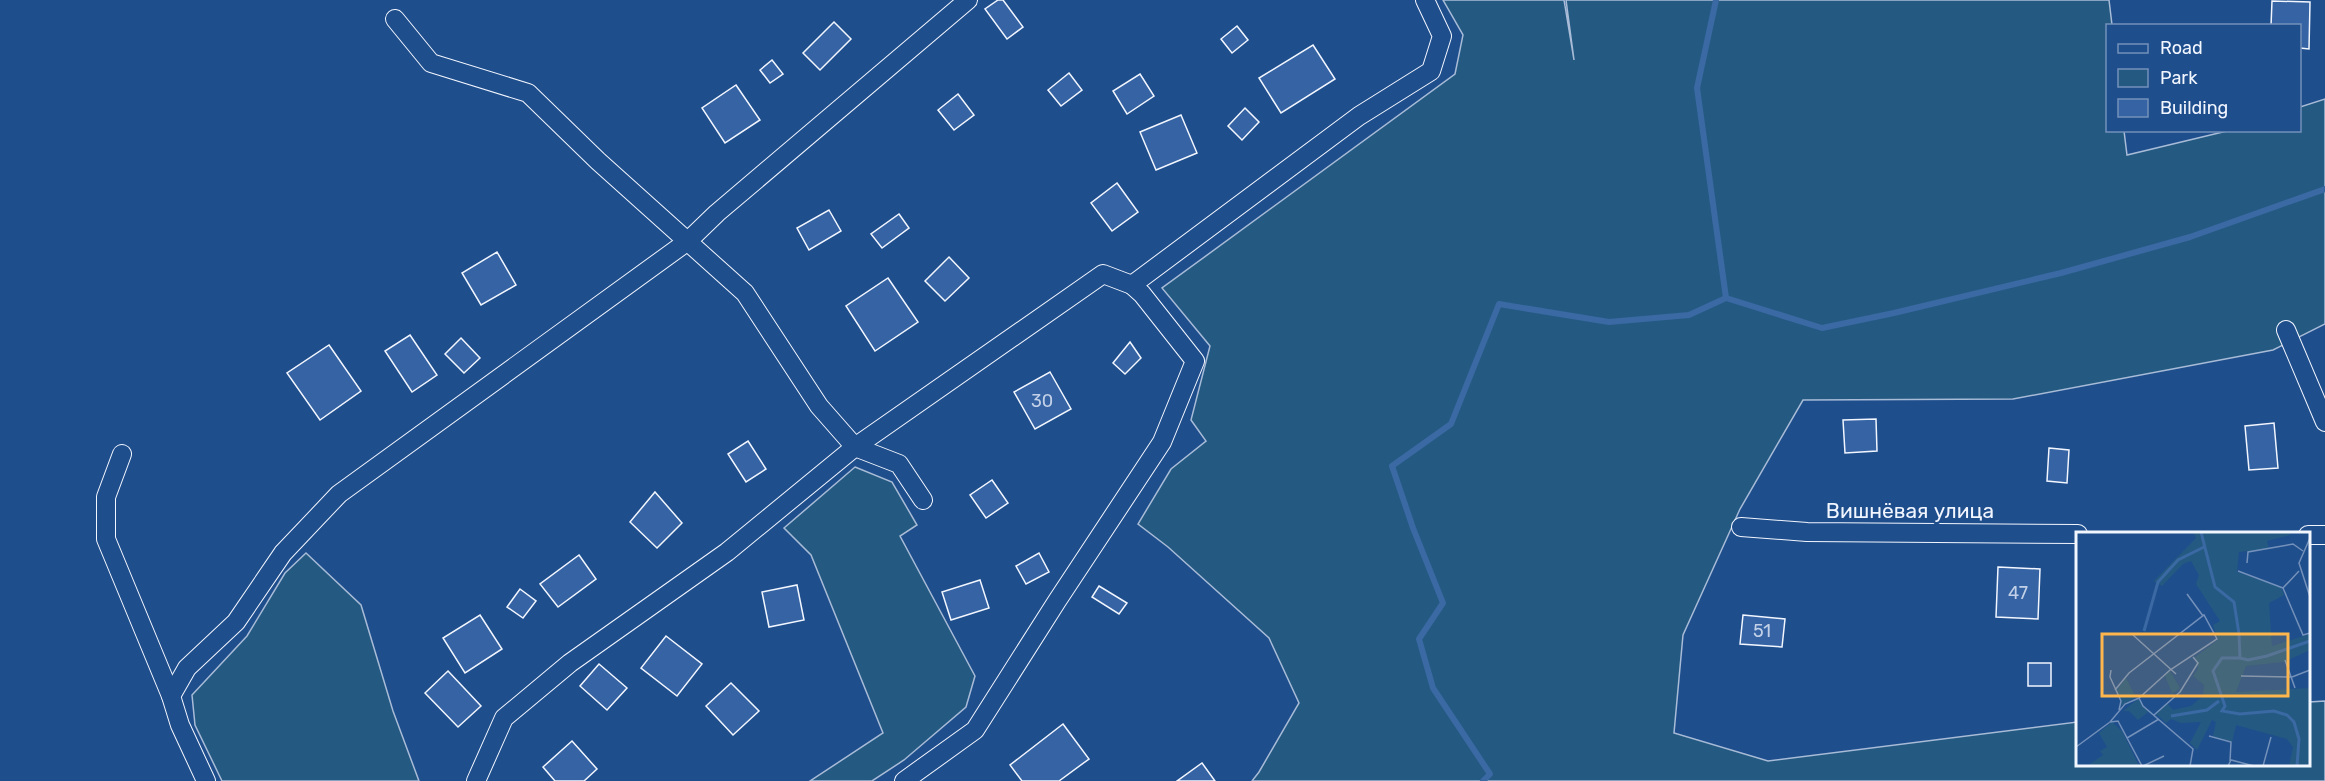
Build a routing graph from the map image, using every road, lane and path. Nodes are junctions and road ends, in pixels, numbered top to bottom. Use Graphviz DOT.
graph roads {
  1 [pos="968,0"];
  2 [pos="1425,0"];
  3 [pos="395,19"];
  4 [pos="688,241"];
  5 [pos="1132,285"];
  6 [pos="2286,330"];
  7 [pos="2325,422"];
  8 [pos="855,447"];
  9 [pos="122,454"];
  10 [pos="923,500"];
  11 [pos="1742,527"];
  12 [pos="2076,534"];
  13 [pos="171,696"];
  14 [pos="206,781"];
  15 [pos="476,781"];
  16 [pos="904,781"];
  1 -- 4 [label="street"];
  2 -- 5 [label="street"];
  3 -- 4 [label="street"];
  4 -- 8 [label="street"];
  4 -- 13 [label="street"];
  5 -- 8 [label="street"];
  5 -- 16 [label="street"];
  6 -- 7 [label="street"];
  8 -- 10 [label="street"];
  8 -- 15 [label="street"];
  9 -- 13 [label="street"];
  11 -- 12 [label="street, Вишнёвая улица"];
  13 -- 14 [label="street"];
}
